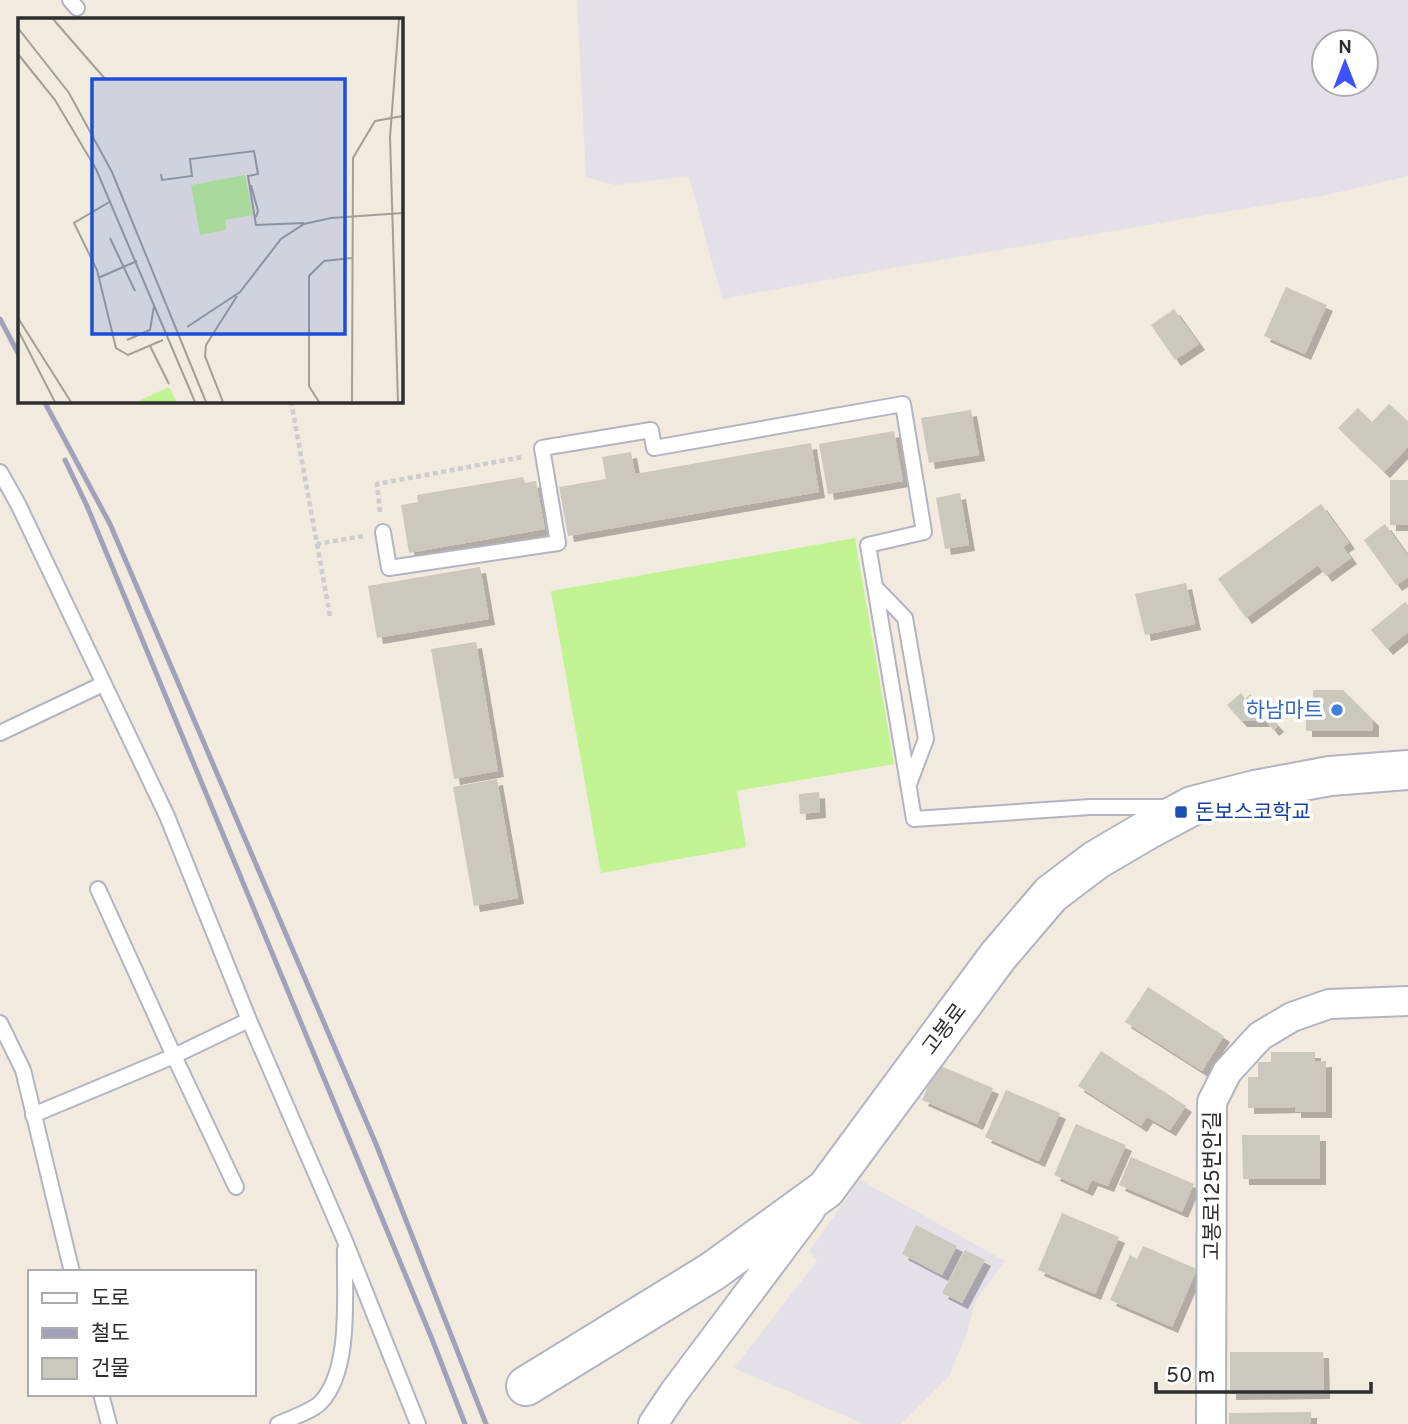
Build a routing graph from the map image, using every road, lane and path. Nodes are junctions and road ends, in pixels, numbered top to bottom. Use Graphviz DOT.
graph roads {
  1 [pos="290,402"];
  2 [pos="542,449"];
  3 [pos="0,472"];
  4 [pos="383,533"];
  5 [pos="317,544"];
  6 [pos="874,586"];
  7 [pos="330,615"];
  8 [pos="103,684"];
  9 [pos="0,733"];
  10 [pos="1408,770"];
  11 [pos="909,785"];
  12 [pos="1192,806"];
  13 [pos="98,889"];
  14 [pos="1408,1001"];
  15 [pos="249,1020"];
  16 [pos="0,1023"];
  17 [pos="174,1056"];
  18 [pos="33,1115"];
  19 [pos="236,1187"];
  20 [pos="826,1189"];
  21 [pos="345,1241"];
  22 [pos="72,1270"];
  23 [pos="526,1386"];
  24 [pos="102,1396"];
  25 [pos="109,1424"];
  26 [pos="278,1424"];
  27 [pos="418,1424"];
  28 [pos="653,1424"];
  29 [pos="1211,1424"];
  1 -- 5 [label="path"];
  2 -- 4 [label="path"];
  2 -- 4 [label="lane"];
  2 -- 6 [label="lane"];
  3 -- 8 [label="lane"];
  4 -- 5 [label="path"];
  5 -- 7 [label="path"];
  6 -- 11 [label="lane"];
  6 -- 11 [label="lane"];
  8 -- 9 [label="lane"];
  8 -- 15 [label="lane"];
  10 -- 12 [label="main road, 고봉로"];
  11 -- 12 [label="lane"];
  12 -- 20 [label="main road, 고봉로"];
  13 -- 17 [label="lane"];
  14 -- 29 [label="street, 고봉로125번안길"];
  15 -- 17 [label="lane"];
  15 -- 21 [label="lane"];
  16 -- 18 [label="lane"];
  17 -- 18 [label="lane"];
  17 -- 19 [label="lane"];
  18 -- 22 [label="lane"];
  20 -- 23 [label="main road, 고봉로"];
  20 -- 28 [label="street"];
  21 -- 26 [label="lane"];
  21 -- 27 [label="lane"];
  24 -- 25 [label="lane"];
}
